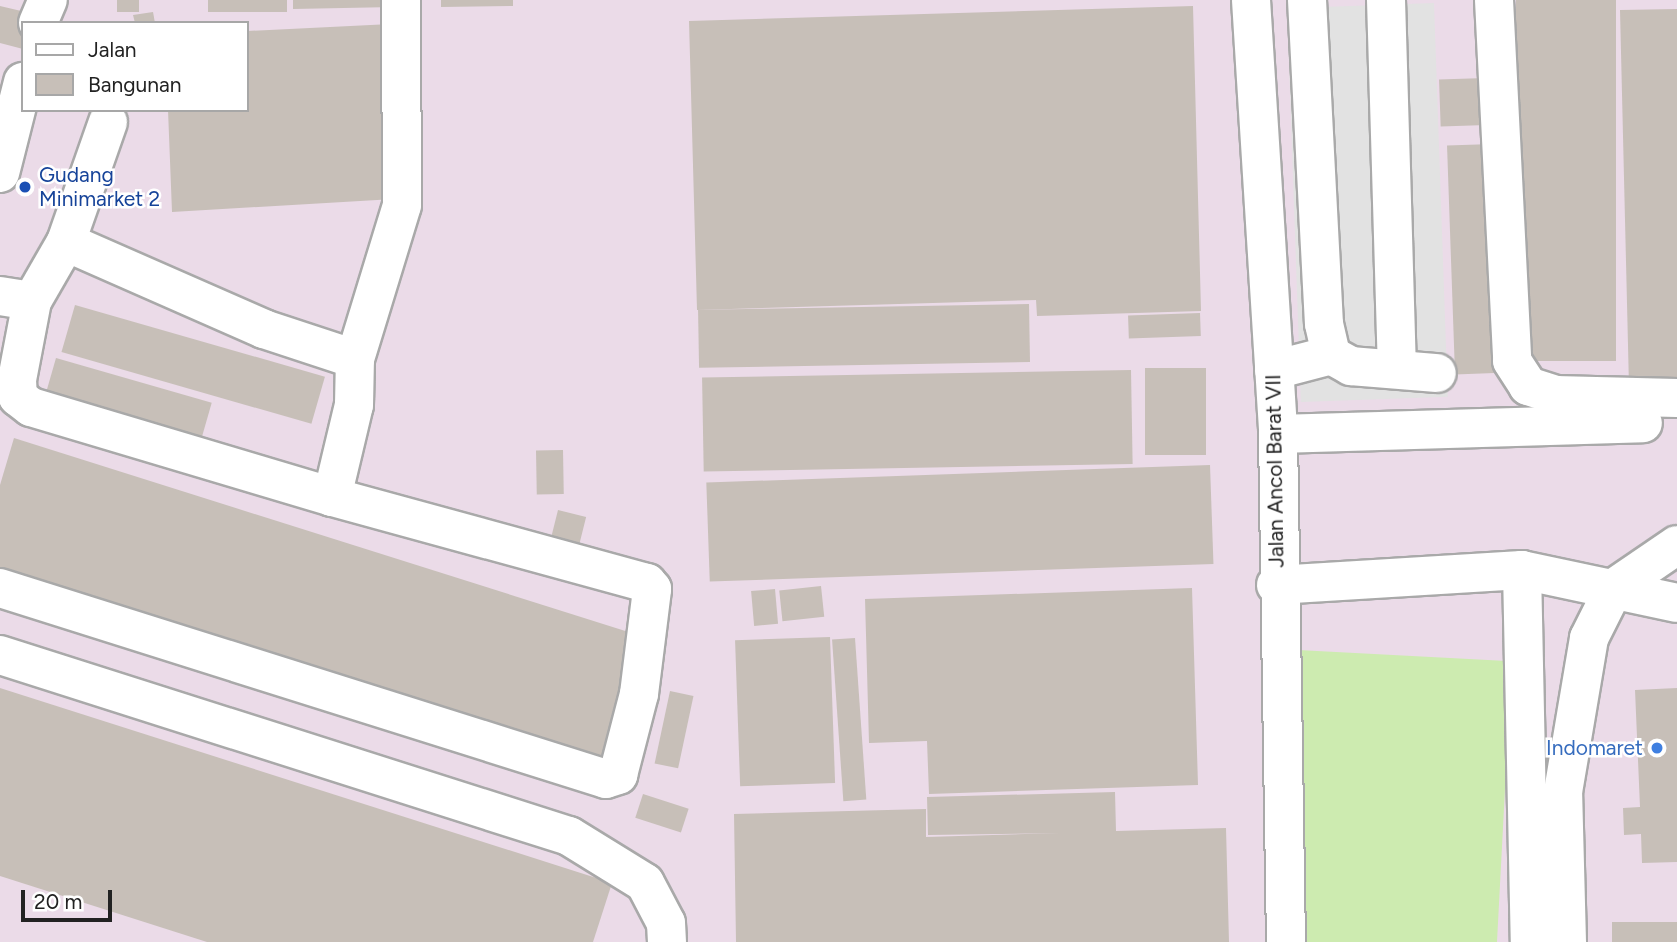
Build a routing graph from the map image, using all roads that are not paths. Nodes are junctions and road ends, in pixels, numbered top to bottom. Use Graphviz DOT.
graph roads {
  1 [pos="48,0"];
  2 [pos="401,0"];
  3 [pos="1251,0"];
  4 [pos="1307,0"];
  5 [pos="1386,0"];
  6 [pos="1494,0"];
  7 [pos="39,21"];
  8 [pos="21,90"];
  9 [pos="108,122"];
  10 [pos="0,173"];
  11 [pos="66,242"];
  12 [pos="14,298"];
  13 [pos="1331,355"];
  14 [pos="355,359"];
  15 [pos="1397,366"];
  16 [pos="1274,370"];
  17 [pos="1437,373"];
  18 [pos="1677,398"];
  19 [pos="9,403"];
  20 [pos="1677,423"];
  21 [pos="1278,434"];
  22 [pos="332,497"];
  23 [pos="1677,545"];
  24 [pos="1522,570"];
  25 [pos="1276,586"];
  26 [pos="0,588"];
  27 [pos="1614,588"];
  28 [pos="1677,603"];
  29 [pos="0,655"];
  30 [pos="667,942"];
  31 [pos="1286,942"];
  32 [pos="1530,942"];
  33 [pos="1567,942"];
  1 -- 7 [label="street"];
  2 -- 14 [label="street"];
  3 -- 16 [label="street, Jalan Ancol Barat VII"];
  4 -- 13 [label="street"];
  5 -- 15 [label="street"];
  6 -- 18 [label="street"];
  8 -- 10 [label="street"];
  9 -- 11 [label="street"];
  11 -- 12 [label="street"];
  11 -- 14 [label="street"];
  12 -- 19 [label="street"];
  13 -- 15 [label="street"];
  13 -- 16 [label="street"];
  14 -- 22 [label="street"];
  15 -- 17 [label="street"];
  16 -- 21 [label="street, Jalan Ancol Barat VII"];
  19 -- 22 [label="street"];
  20 -- 21 [label="street"];
  21 -- 25 [label="street, Jalan Ancol Barat VII"];
  22 -- 26 [label="street"];
  23 -- 27 [label="street"];
  24 -- 25 [label="street"];
  24 -- 27 [label="street"];
  24 -- 32 [label="street"];
  25 -- 31 [label="street, Jalan Ancol Barat VII"];
  27 -- 28 [label="street"];
  27 -- 33 [label="street"];
  29 -- 30 [label="street"];
}
